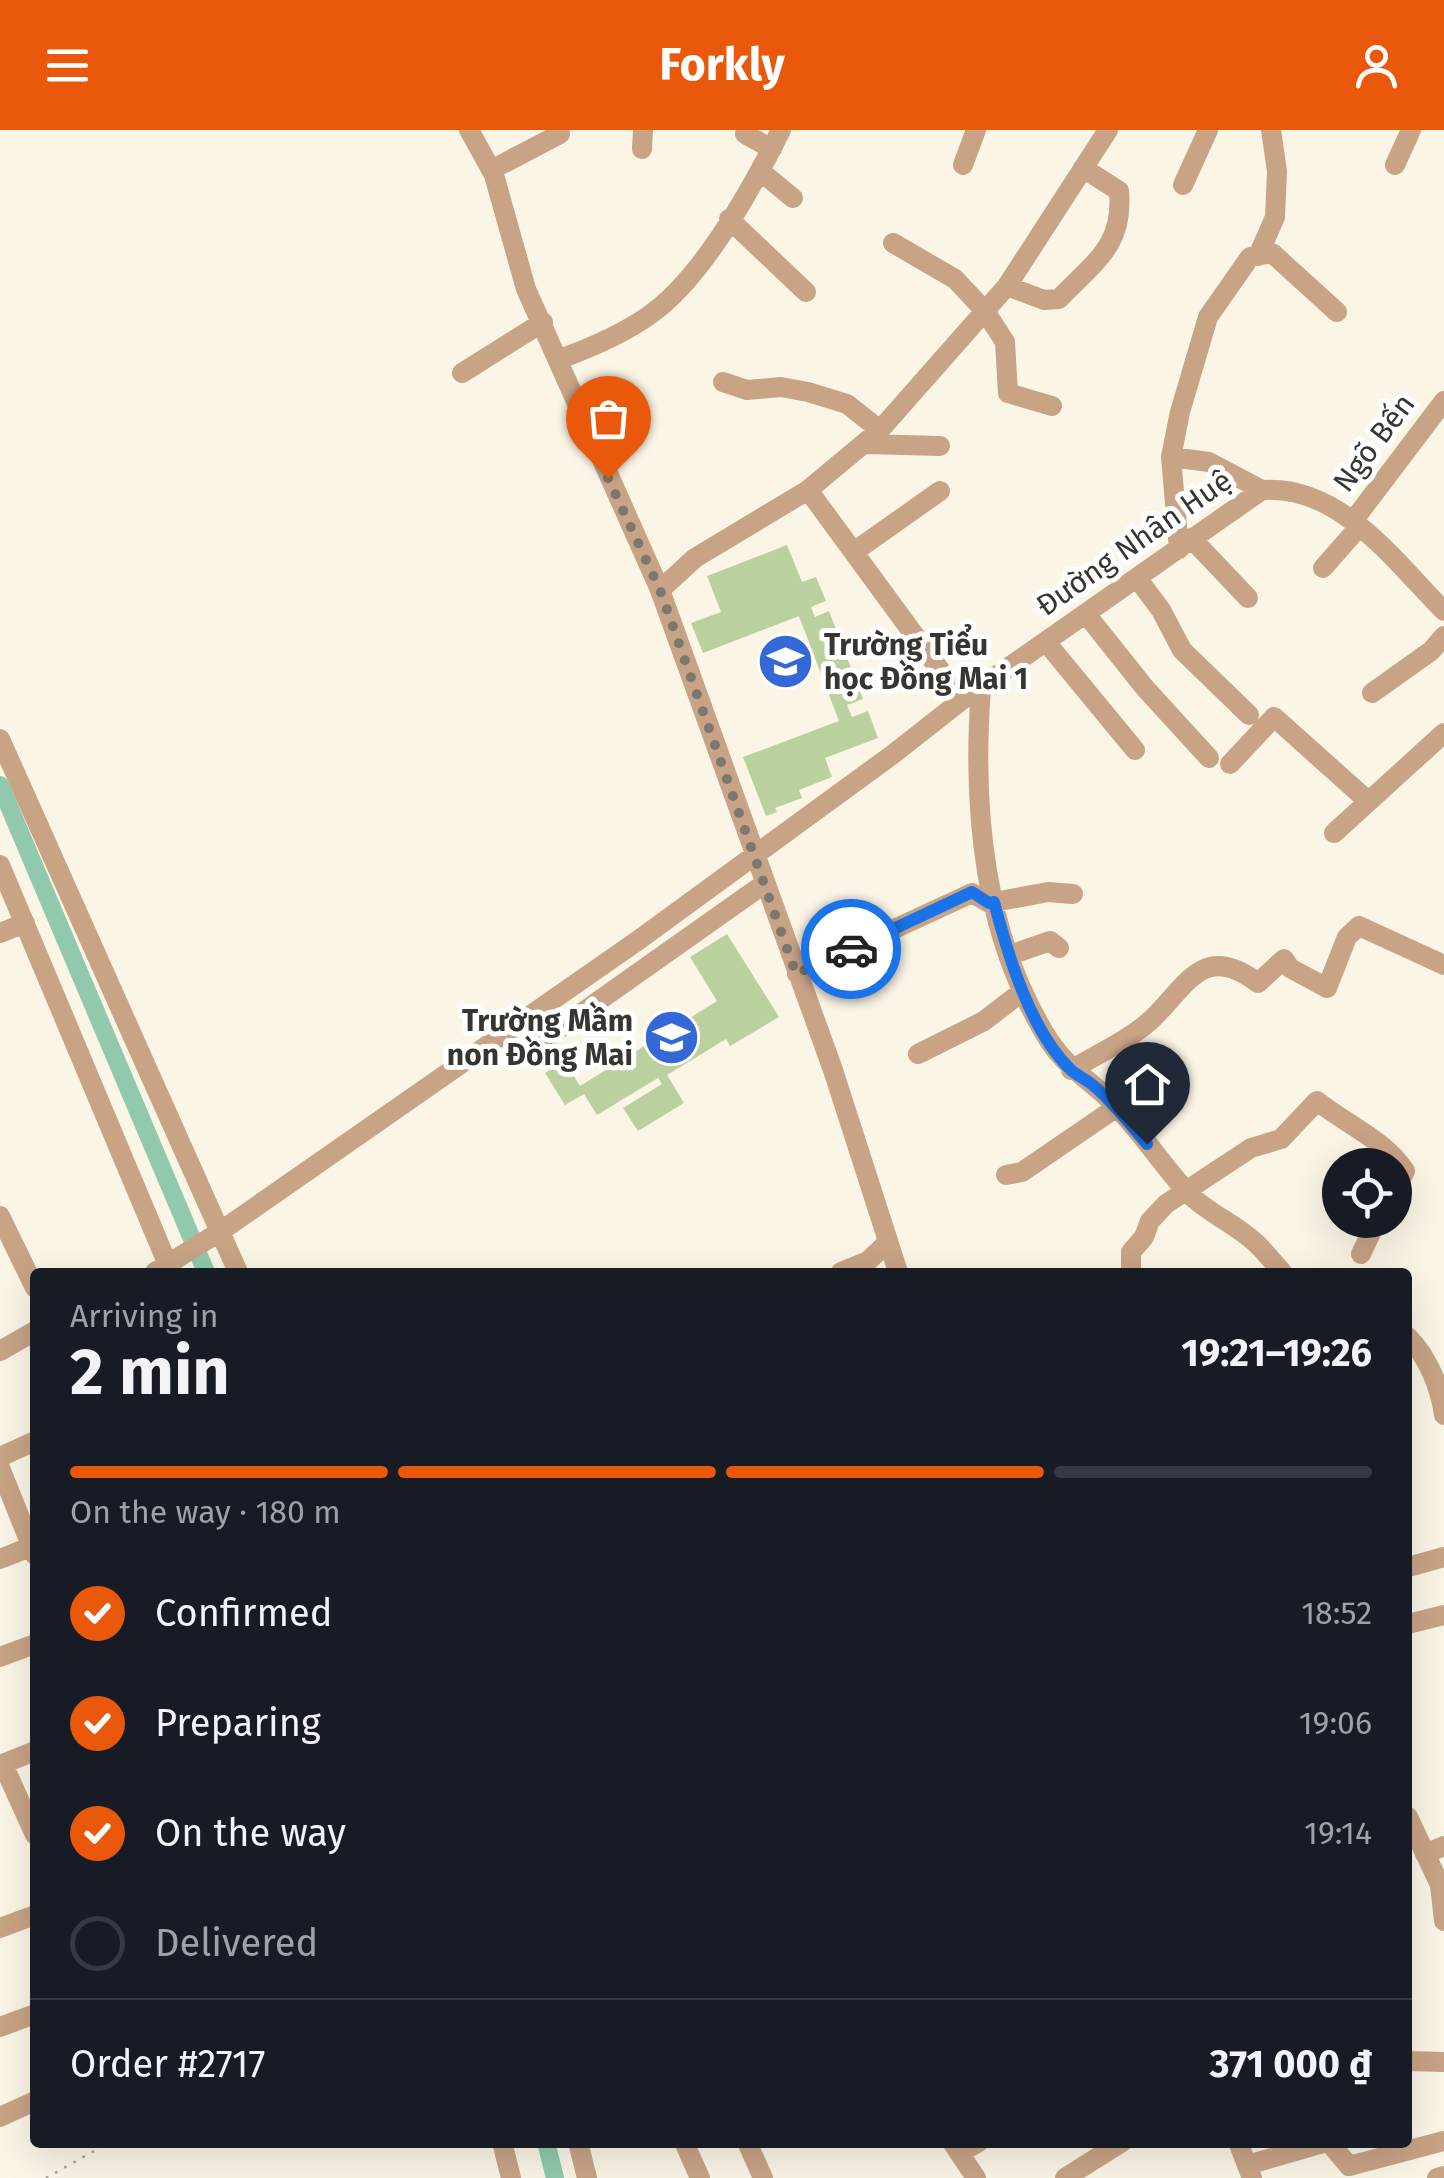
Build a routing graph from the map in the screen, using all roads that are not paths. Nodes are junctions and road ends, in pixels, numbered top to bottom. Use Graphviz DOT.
graph roads {
  1 [pos="976,130"];
  2 [pos="1108,130"];
  3 [pos="1208,130"];
  4 [pos="1271,130"];
  5 [pos="1410,130"];
  6 [pos="474,131"];
  7 [pos="560,134"];
  8 [pos="745,134"];
  9 [pos="776,140"];
  10 [pos="963,165"];
  11 [pos="1395,165"];
  12 [pos="1084,168"];
  13 [pos="491,170"];
  14 [pos="760,171"];
  15 [pos="1184,185"];
  16 [pos="792,198"];
  17 [pos="729,219"];
  18 [pos="893,242"];
  19 [pos="1258,256"];
  20 [pos="1008,286"];
  21 [pos="806,292"];
  22 [pos="985,311"];
  23 [pos="1337,312"];
  24 [pos="543,322"];
  25 [pos="560,360"];
  26 [pos="462,374"];
  27 [pos="722,382"];
  28 [pos="1444,401"];
  29 [pos="1052,406"];
  30 [pos="873,437"];
  31 [pos="940,446"];
  32 [pos="1171,457"];
  33 [pos="808,490"];
  34 [pos="1262,490"];
  35 [pos="940,491"];
  36 [pos="1356,524"];
  37 [pos="1186,543"];
  38 [pos="855,551"];
  39 [pos="1323,568"];
  40 [pos="1137,578"];
  41 [pos="660,590"];
  42 [pos="1248,598"];
  43 [pos="1444,611"];
  44 [pos="1086,614"];
  45 [pos="1444,636"];
  46 [pos="1046,642"];
  47 [pos="982,688"];
  48 [pos="1372,693"];
  49 [pos="962,700"];
  50 [pos="1249,715"];
  51 [pos="1444,732"];
  52 [pos="0,740"];
  53 [pos="1135,750"];
  54 [pos="1208,758"];
  55 [pos="1230,764"];
  56 [pos="1368,802"];
  57 [pos="1334,833"];
  58 [pos="756,855"];
  59 [pos="0,865"];
  60 [pos="764,884"];
  61 [pos="1073,894"];
  62 [pos="994,902"];
  63 [pos="25,923"];
  64 [pos="0,933"];
  65 [pos="640,939"];
  66 [pos="1060,948"];
  67 [pos="1010,954"];
  68 [pos="656,962"];
  69 [pos="1444,965"];
  70 [pos="796,974"];
  71 [pos="1023,991"];
  72 [pos="918,1054"];
  73 [pos="522,1055"];
  74 [pos="1071,1070"];
  75 [pos="1117,1107"];
  76 [pos="1385,1148"];
  77 [pos="1006,1175"];
  78 [pos="1187,1192"];
  79 [pos="0,1216"];
  80 [pos="221,1231"];
  81 [pos="1368,1238"];
  82 [pos="887,1244"];
  83 [pos="1361,1254"];
  84 [pos="164,1268"];
  85 [pos="168,1268"];
  86 [pos="236,1268"];
  87 [pos="851,1268"];
  88 [pos="896,1268"];
  89 [pos="1131,1268"];
  90 [pos="1278,1268"];
  91 [pos="30,1278"];
  92 [pos="30,1334"];
  93 [pos="1412,1341"];
  94 [pos="0,1351"];
  95 [pos="1442,1391"];
  96 [pos="1444,1415"];
  97 [pos="30,1443"];
  98 [pos="0,1456"];
  99 [pos="0,1468"];
  100 [pos="30,1539"];
  101 [pos="30,1550"];
  102 [pos="1444,1557"];
  103 [pos="0,1559"];
  104 [pos="1412,1565"];
  105 [pos="1444,1615"];
  106 [pos="1412,1623"];
  107 [pos="30,1646"];
  108 [pos="0,1657"];
  109 [pos="30,1753"];
  110 [pos="2,1765"];
  111 [pos="1412,1822"];
  112 [pos="30,1824"];
  113 [pos="1434,1850"];
  114 [pos="30,1917"];
  115 [pos="1444,1921"];
  116 [pos="0,1928"];
  117 [pos="30,2016"];
  118 [pos="0,2028"];
  119 [pos="1443,2059"];
  120 [pos="1412,2061"];
  121 [pos="30,2103"];
  122 [pos="0,2118"];
  123 [pos="1444,2141"];
  124 [pos="504,2148"];
  125 [pos="580,2148"];
  126 [pos="687,2148"];
  127 [pos="750,2148"];
  128 [pos="956,2148"];
  129 [pos="1112,2148"];
  130 [pos="1312,2148"];
  131 [pos="1333,2148"];
  132 [pos="1249,2171"];
  133 [pos="511,2178"];
  134 [pos="587,2178"];
  135 [pos="700,2178"];
  136 [pos="764,2178"];
  137 [pos="976,2178"];
  138 [pos="1065,2178"];
  1 -- 10 [label="street"];
  2 -- 12 [label="street"];
  3 -- 15 [label="street"];
  4 -- 19 [label="street"];
  5 -- 11 [label="street"];
  6 -- 13 [label="street"];
  7 -- 13 [label="street"];
  8 -- 9 [label="street"];
  9 -- 14 [label="street"];
  12 -- 20 [label="street"];
  12 -- 20 [label="street"];
  13 -- 24 [label="street"];
  14 -- 16 [label="street"];
  14 -- 17 [label="street"];
  17 -- 21 [label="street"];
  17 -- 25 [label="street"];
  18 -- 22 [label="street"];
  19 -- 23 [label="street"];
  19 -- 32 [label="street"];
  20 -- 22 [label="street"];
  22 -- 29 [label="street"];
  22 -- 30 [label="street"];
  24 -- 25 [label="street"];
  24 -- 26 [label="street"];
  25 -- 41 [label="street"];
  27 -- 30 [label="street"];
  28 -- 36 [label="street, Ngõ Bến"];
  30 -- 31 [label="street"];
  30 -- 33 [label="street"];
  32 -- 34 [label="street"];
  32 -- 37 [label="street"];
  33 -- 38 [label="street"];
  33 -- 41 [label="street"];
  34 -- 36 [label="street, Đường Nhân Huệ"];
  34 -- 37 [label="street, Đường Nhân Huệ"];
  35 -- 38 [label="street"];
  36 -- 39 [label="street, Ngõ Bến"];
  36 -- 43 [label="street, Đường Nhân Huệ"];
  37 -- 40 [label="street, Đường Nhân Huệ"];
  37 -- 42 [label="street"];
  38 -- 49 [label="street"];
  40 -- 44 [label="street, Đường Nhân Huệ"];
  40 -- 50 [label="street"];
  41 -- 58 [label="street"];
  44 -- 46 [label="street, Đường Nhân Huệ"];
  44 -- 54 [label="street"];
  45 -- 48 [label="street"];
  46 -- 47 [label="street, Đường Nhân Huệ"];
  46 -- 53 [label="street"];
  47 -- 49 [label="street, Đường Nhân Huệ"];
  47 -- 62 [label="street"];
  49 -- 58 [label="street, Đường Nhân Huệ"];
  51 -- 56 [label="street"];
  52 -- 80 [label="street"];
  55 -- 56 [label="street"];
  56 -- 57 [label="street"];
  58 -- 60 [label="street"];
  58 -- 65 [label="street, Đường Nhân Huệ"];
  59 -- 63 [label="street"];
  60 -- 68 [label="street"];
  60 -- 70 [label="street"];
  61 -- 62 [label="street"];
  62 -- 67 [label="street"];
  62 -- 70 [label="street"];
  63 -- 64 [label="street"];
  63 -- 84 [label="street"];
  65 -- 68 [label="street"];
  65 -- 80 [label="street, Đường Nhân Huệ"];
  66 -- 67 [label="street"];
  67 -- 71 [label="street"];
  68 -- 73 [label="street"];
  69 -- 74 [label="street"];
  70 -- 82 [label="street"];
  71 -- 72 [label="street"];
  71 -- 74 [label="street"];
  74 -- 75 [label="street"];
  75 -- 77 [label="street"];
  75 -- 78 [label="street"];
  76 -- 78 [label="street"];
  78 -- 89 [label="street"];
  78 -- 90 [label="street"];
  79 -- 91 [label="street"];
  80 -- 85 [label="street, Đường Nhân Huệ"];
  80 -- 86 [label="street"];
  81 -- 83 [label="street"];
  82 -- 87 [label="street"];
  82 -- 88 [label="street"];
  92 -- 94 [label="street"];
  93 -- 95 [label="street"];
  95 -- 96 [label="street"];
  97 -- 98 [label="street"];
  99 -- 100 [label="street"];
  101 -- 103 [label="street"];
  102 -- 104 [label="street"];
  105 -- 106 [label="street"];
  107 -- 108 [label="street"];
  109 -- 110 [label="street"];
  110 -- 112 [label="street"];
  111 -- 113 [label="street"];
  113 -- 115 [label="street"];
  114 -- 116 [label="street"];
  117 -- 118 [label="street"];
  119 -- 120 [label="street"];
  121 -- 122 [label="street"];
  123 -- 131 [label="street"];
  124 -- 133 [label="street"];
  125 -- 134 [label="street"];
  126 -- 135 [label="street"];
  127 -- 136 [label="street"];
  128 -- 137 [label="street"];
  129 -- 138 [label="street"];
  130 -- 132 [label="street"];
}
